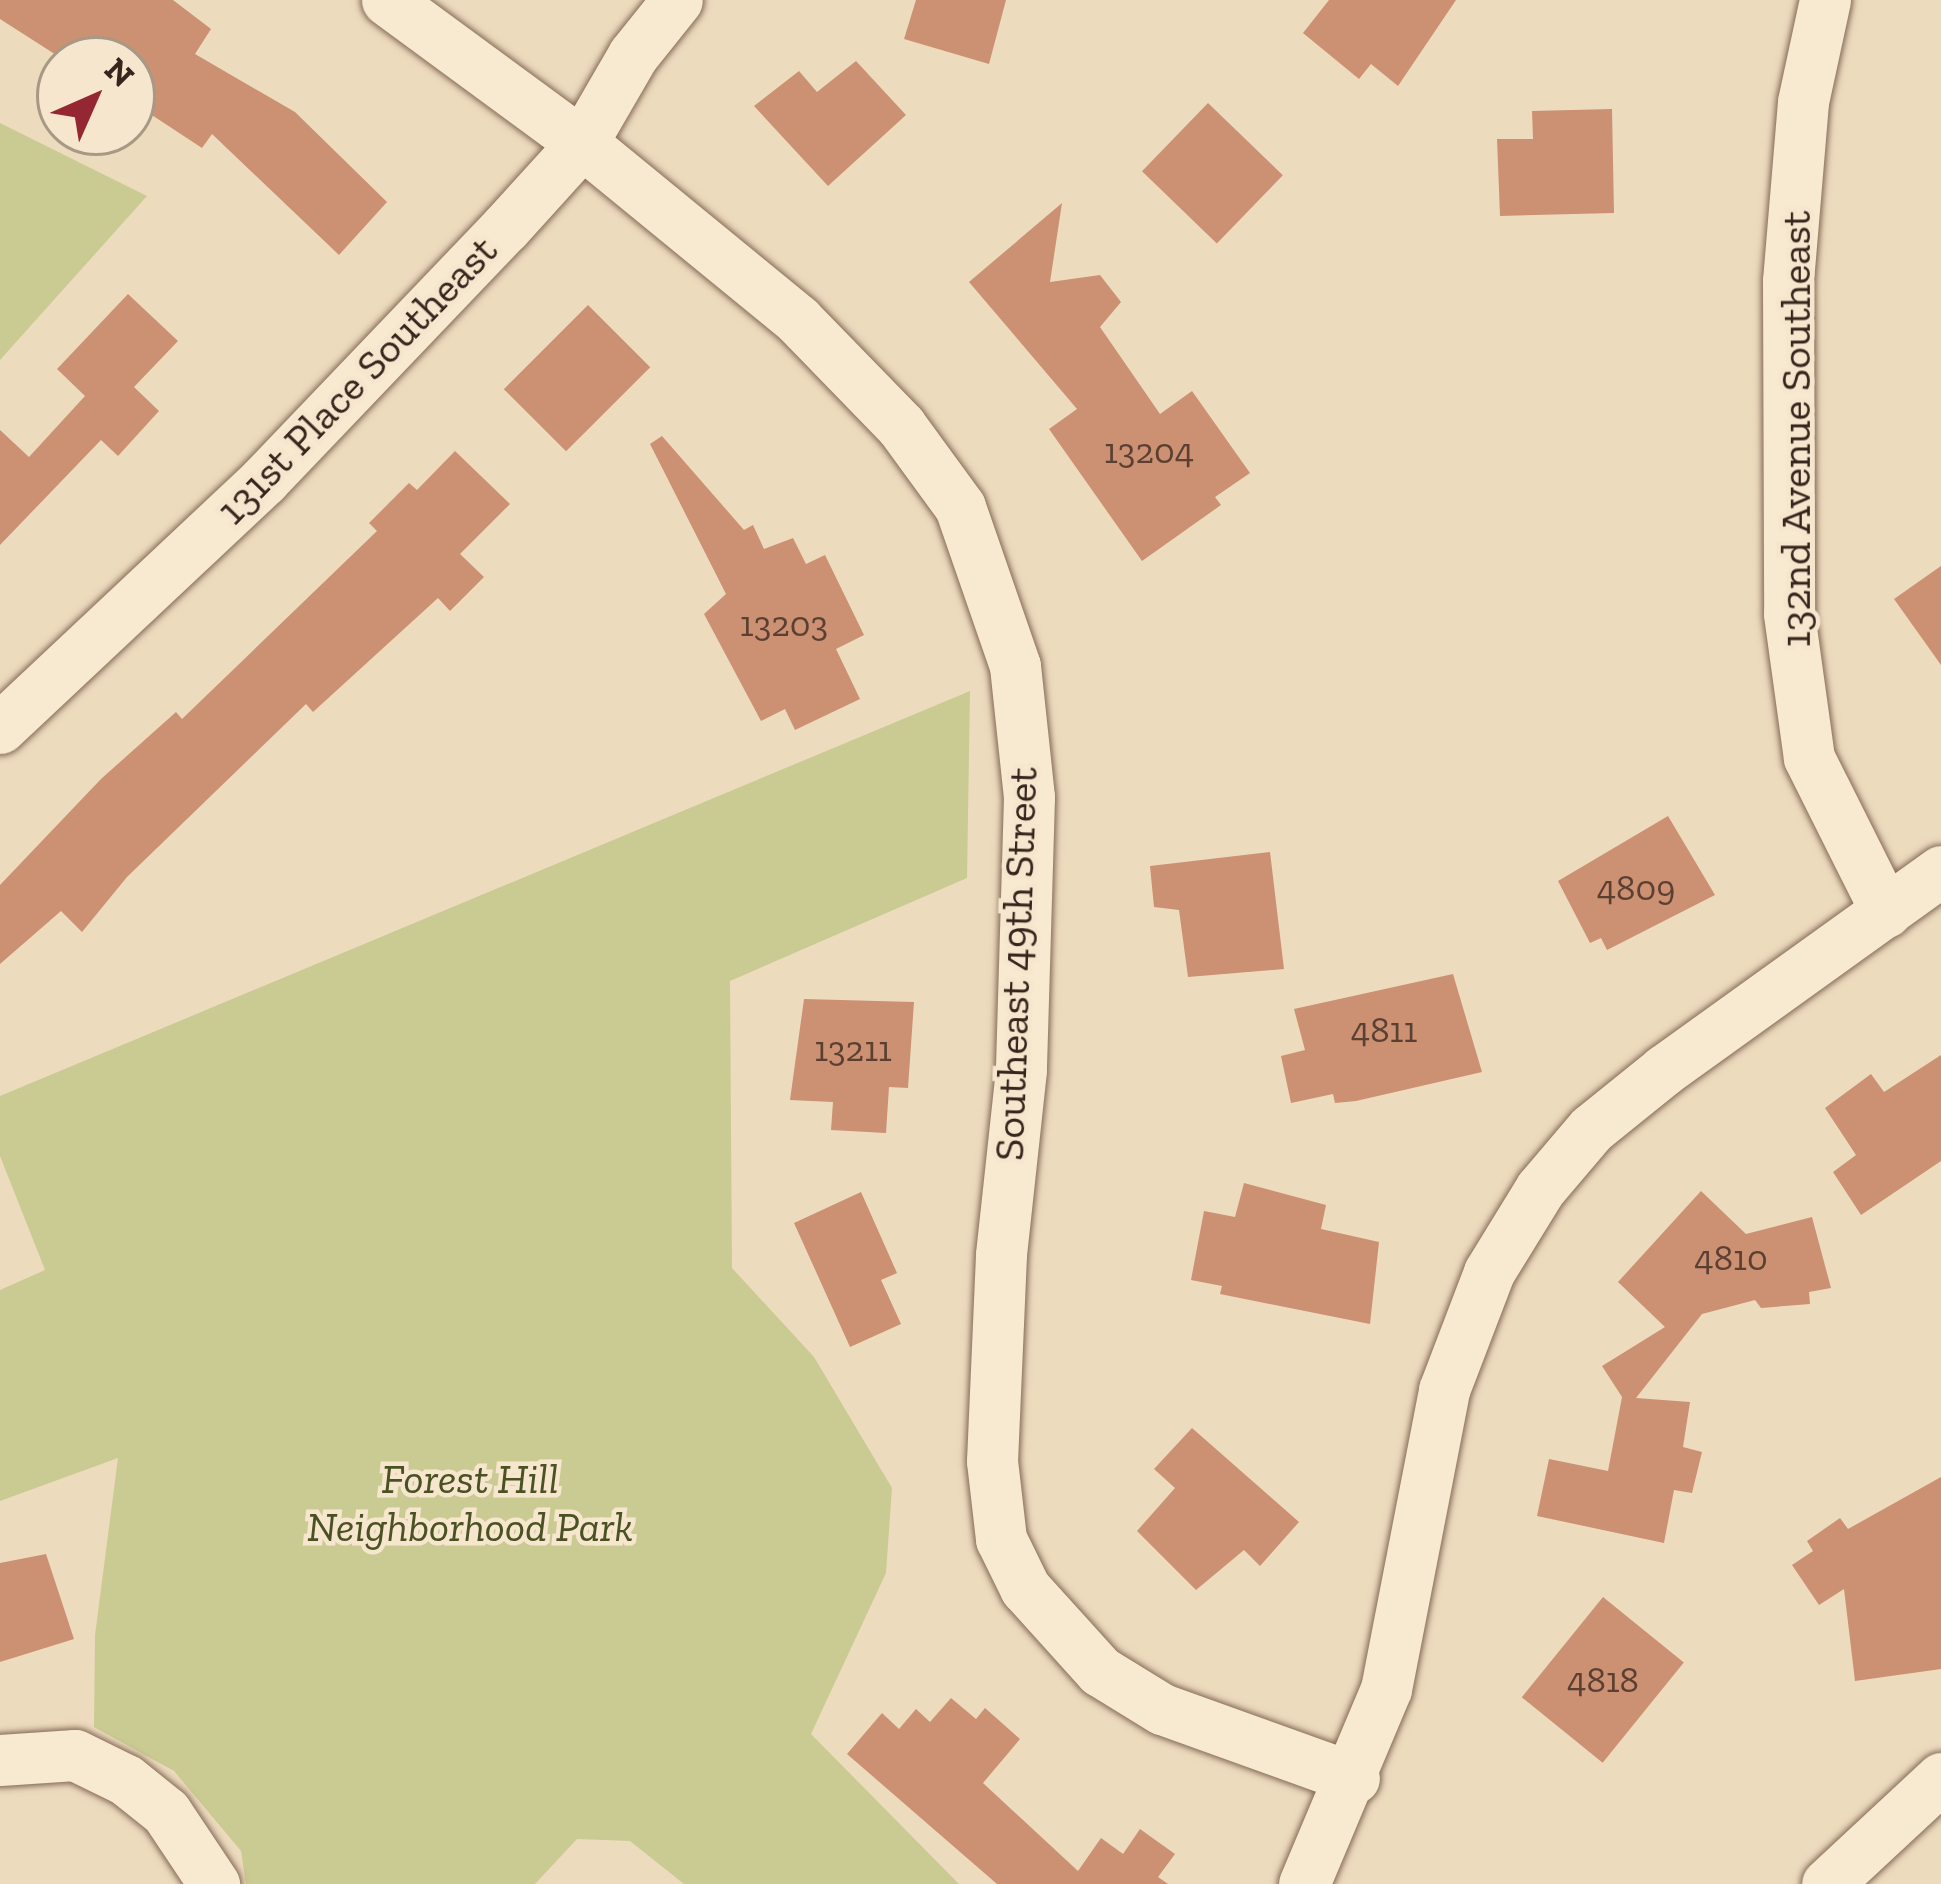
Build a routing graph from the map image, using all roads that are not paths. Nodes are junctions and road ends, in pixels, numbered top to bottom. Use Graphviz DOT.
graph roads {
  1 [pos="387,0"];
  2 [pos="677,0"];
  3 [pos="1825,0"];
  4 [pos="582,143"];
  5 [pos="0,728"];
  6 [pos="1941,871"];
  7 [pos="1886,913"];
  8 [pos="0,1760"];
  9 [pos="1354,1778"];
  10 [pos="1941,1778"];
  11 [pos="214,1884"];
  12 [pos="1304,1884"];
  13 [pos="1827,1884"];
  1 -- 4 [label="street, Southeast 49th Street"];
  2 -- 4 [label="street, 131st Place Southeast"];
  3 -- 7 [label="street, 132nd Avenue Southeast"];
  4 -- 5 [label="street, 131st Place Southeast"];
  4 -- 9 [label="street, Southeast 49th Street"];
  6 -- 7 [label="street"];
  7 -- 9 [label="street"];
  8 -- 11 [label="street"];
  9 -- 12 [label="street"];
  10 -- 13 [label="street"];
}
